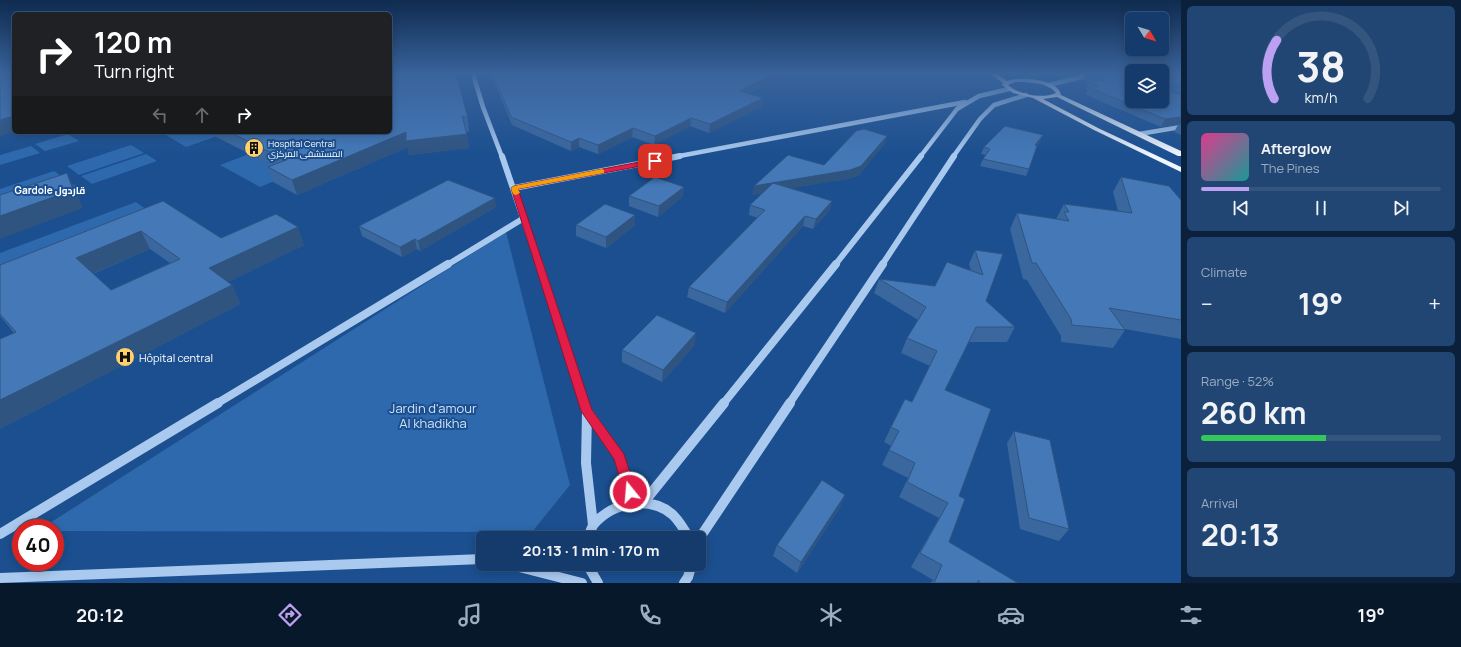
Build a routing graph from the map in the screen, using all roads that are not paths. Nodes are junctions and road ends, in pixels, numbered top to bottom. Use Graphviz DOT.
graph roads {
  1 [pos="481,101"];
  2 [pos="1006,101"];
  3 [pos="1044,101"];
  4 [pos="1070,101"];
  5 [pos="967,102"];
  6 [pos="1181,127"];
  7 [pos="1139,134"];
  8 [pos="1181,154"];
  9 [pos="1181,170"];
  10 [pos="514,188"];
  11 [pos="524,218"];
  12 [pos="587,411"];
  13 [pos="639,503"];
  14 [pos="593,525"];
  15 [pos="590,531"];
  16 [pos="686,531"];
  17 [pos="704,531"];
  18 [pos="0,534"];
  19 [pos="476,559"];
  20 [pos="535,571"];
  21 [pos="590,571"];
  22 [pos="690,571"];
  23 [pos="0,578"];
  24 [pos="582,583"];
  25 [pos="598,583"];
  26 [pos="684,583"];
  1 -- 10 [label="street"];
  2 -- 17 [label="street"];
  3 -- 9 [label="main road"];
  4 -- 7 [label="main road"];
  5 -- 10 [label="street"];
  5 -- 13 [label="street"];
  6 -- 7 [label="street"];
  7 -- 8 [label="main road"];
  10 -- 11 [label="street"];
  11 -- 12 [label="street"];
  11 -- 18 [label="street"];
  12 -- 13 [label="street"];
  12 -- 14 [label="street"];
  13 -- 14 [label="street"];
  13 -- 16 [label="street"];
  14 -- 15 [label="street"];
  19 -- 23 [label="street"];
  20 -- 24 [label="street"];
  21 -- 25 [label="street"];
  22 -- 26 [label="street"];
}
